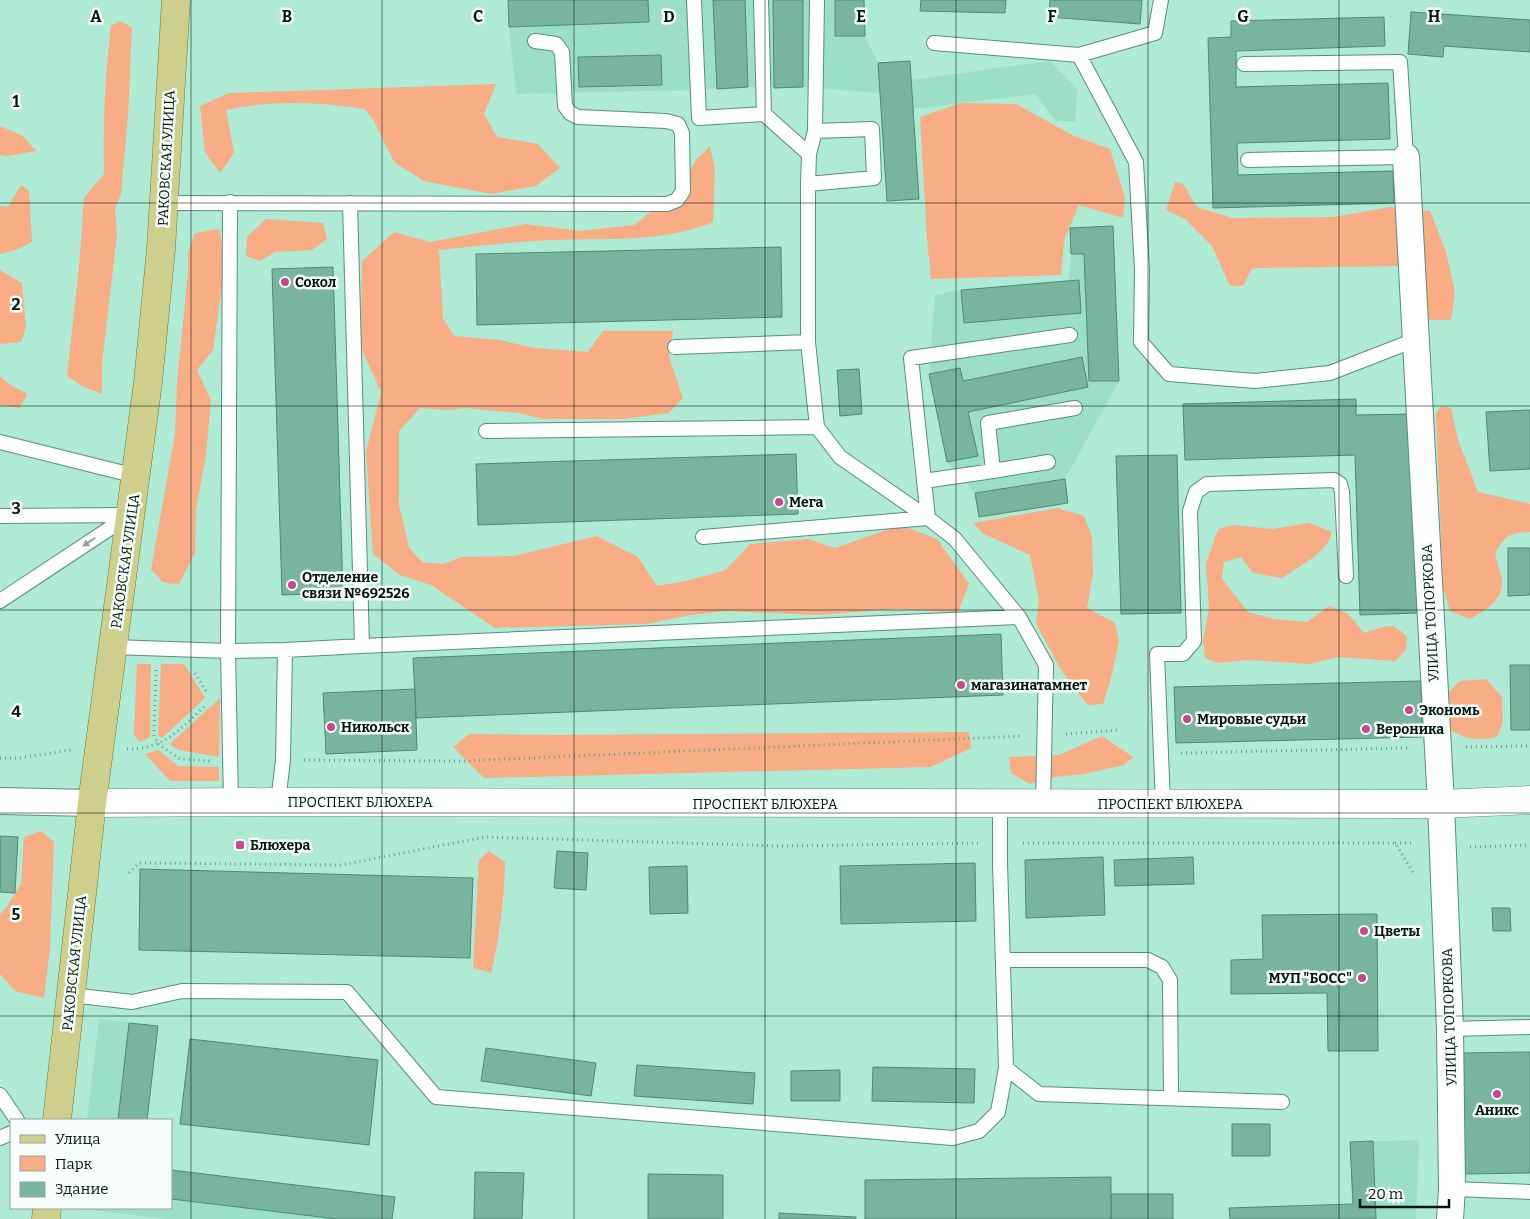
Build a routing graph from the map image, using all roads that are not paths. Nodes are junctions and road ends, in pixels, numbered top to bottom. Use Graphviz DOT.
graph roads {
  1 [pos="176,0"];
  2 [pos="694,0"];
  3 [pos="761,0"];
  4 [pos="817,0"];
  5 [pos="1161,0"];
  6 [pos="535,41"];
  7 [pos="934,43"];
  8 [pos="1078,55"];
  9 [pos="1244,64"];
  10 [pos="764,114"];
  11 [pos="699,118"];
  12 [pos="678,124"];
  13 [pos="815,131"];
  14 [pos="809,154"];
  15 [pos="1406,157"];
  16 [pos="1248,160"];
  17 [pos="808,184"];
  18 [pos="164,202"];
  19 [pos="230,202"];
  20 [pos="350,203"];
  21 [pos="1070,335"];
  22 [pos="1415,340"];
  23 [pos="808,342"];
  24 [pos="675,347"];
  25 [pos="1074,408"];
  26 [pos="817,426"];
  27 [pos="486,431"];
  28 [pos="0,442"];
  29 [pos="1048,462"];
  30 [pos="993,471"];
  31 [pos="136,476"];
  32 [pos="924,481"];
  33 [pos="130,515"];
  34 [pos="0,516"];
  35 [pos="928,518"];
  36 [pos="703,536"];
  37 [pos="1346,576"];
  38 [pos="0,601"];
  39 [pos="1019,617"];
  40 [pos="362,646"];
  41 [pos="113,647"];
  42 [pos="284,650"];
  43 [pos="228,651"];
  44 [pos="1530,800"];
  45 [pos="0,801"];
  46 [pos="231,802"];
  47 [pos="278,802"];
  48 [pos="92,803"];
  49 [pos="1000,804"];
  50 [pos="1044,804"];
  51 [pos="1163,804"];
  52 [pos="1441,804"];
  53 [pos="1004,960"];
  54 [pos="71,995"];
  55 [pos="1530,1027"];
  56 [pos="1450,1029"];
  57 [pos="1006,1068"];
  58 [pos="0,1095"];
  59 [pos="1170,1098"];
  60 [pos="1282,1102"];
  61 [pos="16,1119"];
  62 [pos="57,1119"];
  63 [pos="1452,1189"];
  64 [pos="1530,1192"];
  65 [pos="1450,1219"];
  1 -- 18 [label="main road, РАКОВСКАЯ УЛИЦА"];
  2 -- 11 [label="lane"];
  3 -- 10 [label="lane"];
  4 -- 13 [label="lane"];
  5 -- 8 [label="lane"];
  6 -- 12 [label="lane"];
  7 -- 8 [label="lane"];
  8 -- 22 [label="lane"];
  9 -- 15 [label="lane"];
  10 -- 11 [label="lane"];
  10 -- 14 [label="lane"];
  11 -- 12 [label="lane"];
  12 -- 20 [label="lane"];
  13 -- 14 [label="lane"];
  13 -- 17 [label="lane"];
  14 -- 17 [label="lane"];
  15 -- 16 [label="lane"];
  15 -- 22 [label="street, УЛИЦА ТОПОРКОВА"];
  17 -- 23 [label="lane"];
  18 -- 19 [label="lane"];
  18 -- 31 [label="main road, РАКОВСКАЯ УЛИЦА"];
  19 -- 20 [label="lane"];
  19 -- 43 [label="lane"];
  20 -- 40 [label="lane"];
  21 -- 32 [label="lane"];
  22 -- 52 [label="street, УЛИЦА ТОПОРКОВА"];
  23 -- 24 [label="lane"];
  23 -- 26 [label="lane"];
  25 -- 30 [label="lane"];
  26 -- 27 [label="lane"];
  26 -- 35 [label="lane"];
  28 -- 31 [label="lane"];
  29 -- 30 [label="lane"];
  30 -- 32 [label="lane"];
  31 -- 33 [label="main road, РАКОВСКАЯ УЛИЦА"];
  32 -- 35 [label="lane"];
  33 -- 34 [label="lane"];
  33 -- 38 [label="lane, one-way"];
  33 -- 41 [label="main road, РАКОВСКАЯ УЛИЦА"];
  35 -- 36 [label="lane"];
  35 -- 39 [label="lane"];
  37 -- 51 [label="lane"];
  39 -- 40 [label="lane"];
  39 -- 50 [label="lane"];
  40 -- 42 [label="lane"];
  41 -- 43 [label="lane"];
  41 -- 48 [label="main road, РАКОВСКАЯ УЛИЦА"];
  42 -- 43 [label="lane"];
  42 -- 47 [label="lane"];
  43 -- 46 [label="lane"];
  44 -- 52 [label="main road, ПРОСПЕКТ БЛЮХЕРА"];
  45 -- 48 [label="street, ПРОСПЕКТ БЛЮХЕРА"];
  46 -- 47 [label="main road, ПРОСПЕКТ БЛЮХЕРА"];
  46 -- 48 [label="main road, ПРОСПЕКТ БЛЮХЕРА"];
  47 -- 49 [label="main road, ПРОСПЕКТ БЛЮХЕРА"];
  48 -- 54 [label="main road, РАКОВСКАЯ УЛИЦА"];
  49 -- 50 [label="main road, ПРОСПЕКТ БЛЮХЕРА"];
  49 -- 53 [label="lane"];
  50 -- 51 [label="main road, ПРОСПЕКТ БЛЮХЕРА"];
  51 -- 52 [label="main road, ПРОСПЕКТ БЛЮХЕРА"];
  52 -- 56 [label="street, УЛИЦА ТОПОРКОВА"];
  53 -- 57 [label="lane"];
  53 -- 59 [label="lane"];
  54 -- 57 [label="lane"];
  54 -- 62 [label="main road, РАКОВСКАЯ УЛИЦА"];
  55 -- 56 [label="lane"];
  56 -- 63 [label="street, УЛИЦА ТОПОРКОВА"];
  57 -- 59 [label="lane"];
  58 -- 61 [label="lane"];
  59 -- 60 [label="lane"];
  63 -- 64 [label="lane"];
  63 -- 65 [label="street, УЛИЦА ТОПОРКОВА"];
}
